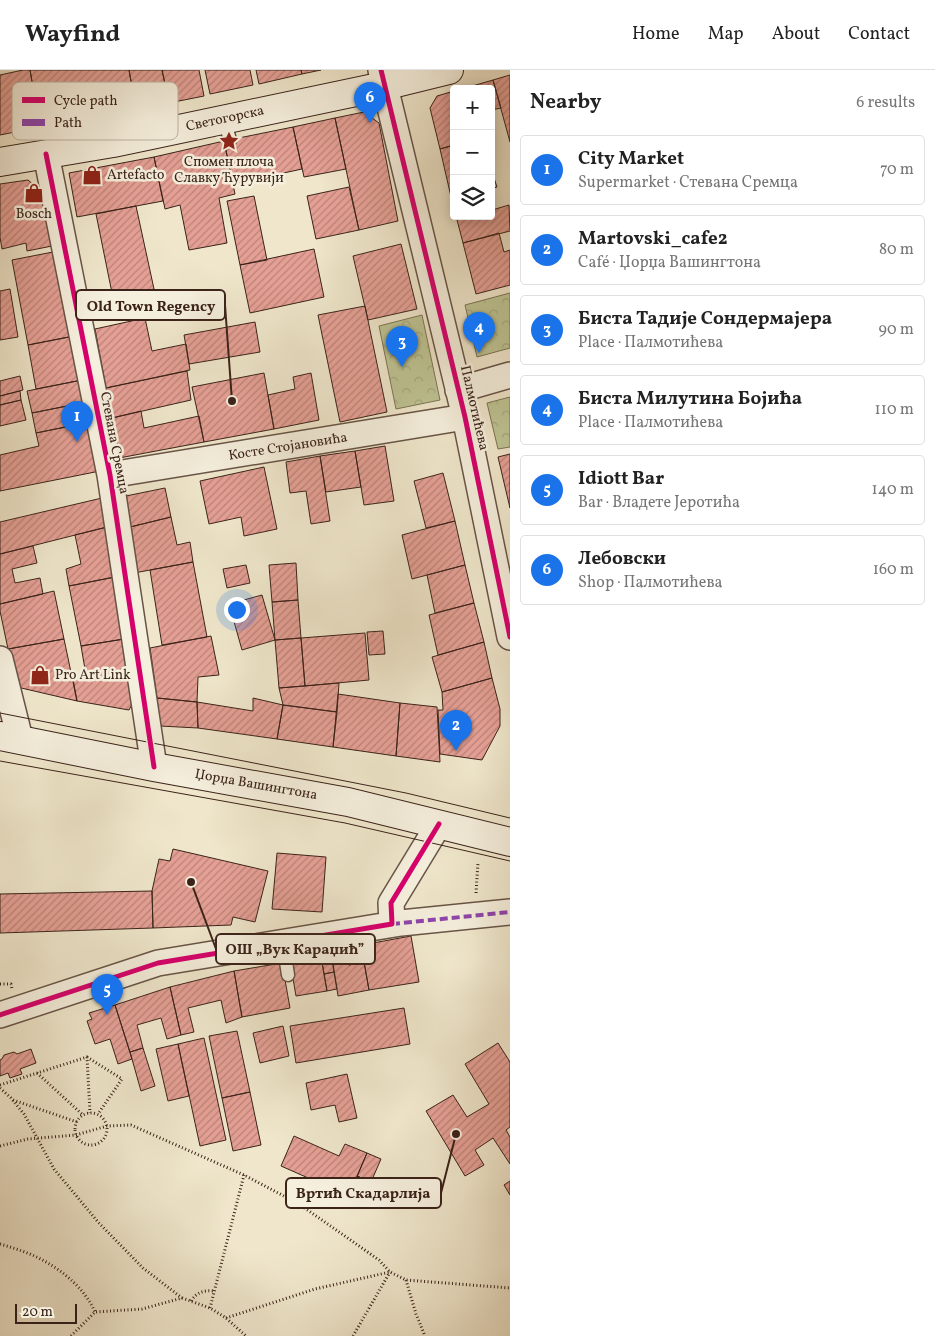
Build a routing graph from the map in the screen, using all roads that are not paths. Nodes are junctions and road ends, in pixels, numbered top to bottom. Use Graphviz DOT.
graph roads {
  1 [pos="449,70"];
  2 [pos="382,78"];
  3 [pos="178,136"];
  4 [pos="139,140"];
  5 [pos="46,154"];
  6 [pos="0,162"];
  7 [pos="510,375"];
  8 [pos="458,390"];
  9 [pos="466,417"];
  10 [pos="110,475"];
  11 [pos="510,637"];
  12 [pos="0,659"];
  13 [pos="10,738"];
  14 [pos="154,767"];
  15 [pos="439,824"];
  16 [pos="510,842"];
  17 [pos="510,912"];
  18 [pos="392,924"];
  19 [pos="283,942"];
  20 [pos="288,975"];
  21 [pos="0,1015"];
  1 -- 2 [label="main road, Светогорска"];
  2 -- 3 [label="main road, Светогорска"];
  2 -- 8 [label="street, Палмотићева"];
  4 -- 5 [label="main road, Светогорска"];
  5 -- 6 [label="main road, Светогорска"];
  5 -- 10 [label="street, Стевана Сремца"];
  7 -- 8 [label="street"];
  8 -- 9 [label="street, Палмотићева"];
  9 -- 10 [label="street, Косте Стојановића"];
  9 -- 11 [label="street, Палмотићева"];
  10 -- 14 [label="street, Стевана Сремца"];
  12 -- 13 [label="street"];
  13 -- 14 [label="main road, Џорџа Вашингтона"];
  14 -- 15 [label="main road, Џорџа Вашингтона"];
  15 -- 16 [label="main road, Џорџа Вашингтона"];
  15 -- 18 [label="street"];
  17 -- 18 [label="street"];
  18 -- 19 [label="street"];
  19 -- 20 [label="lane"];
  19 -- 21 [label="street"];
}
